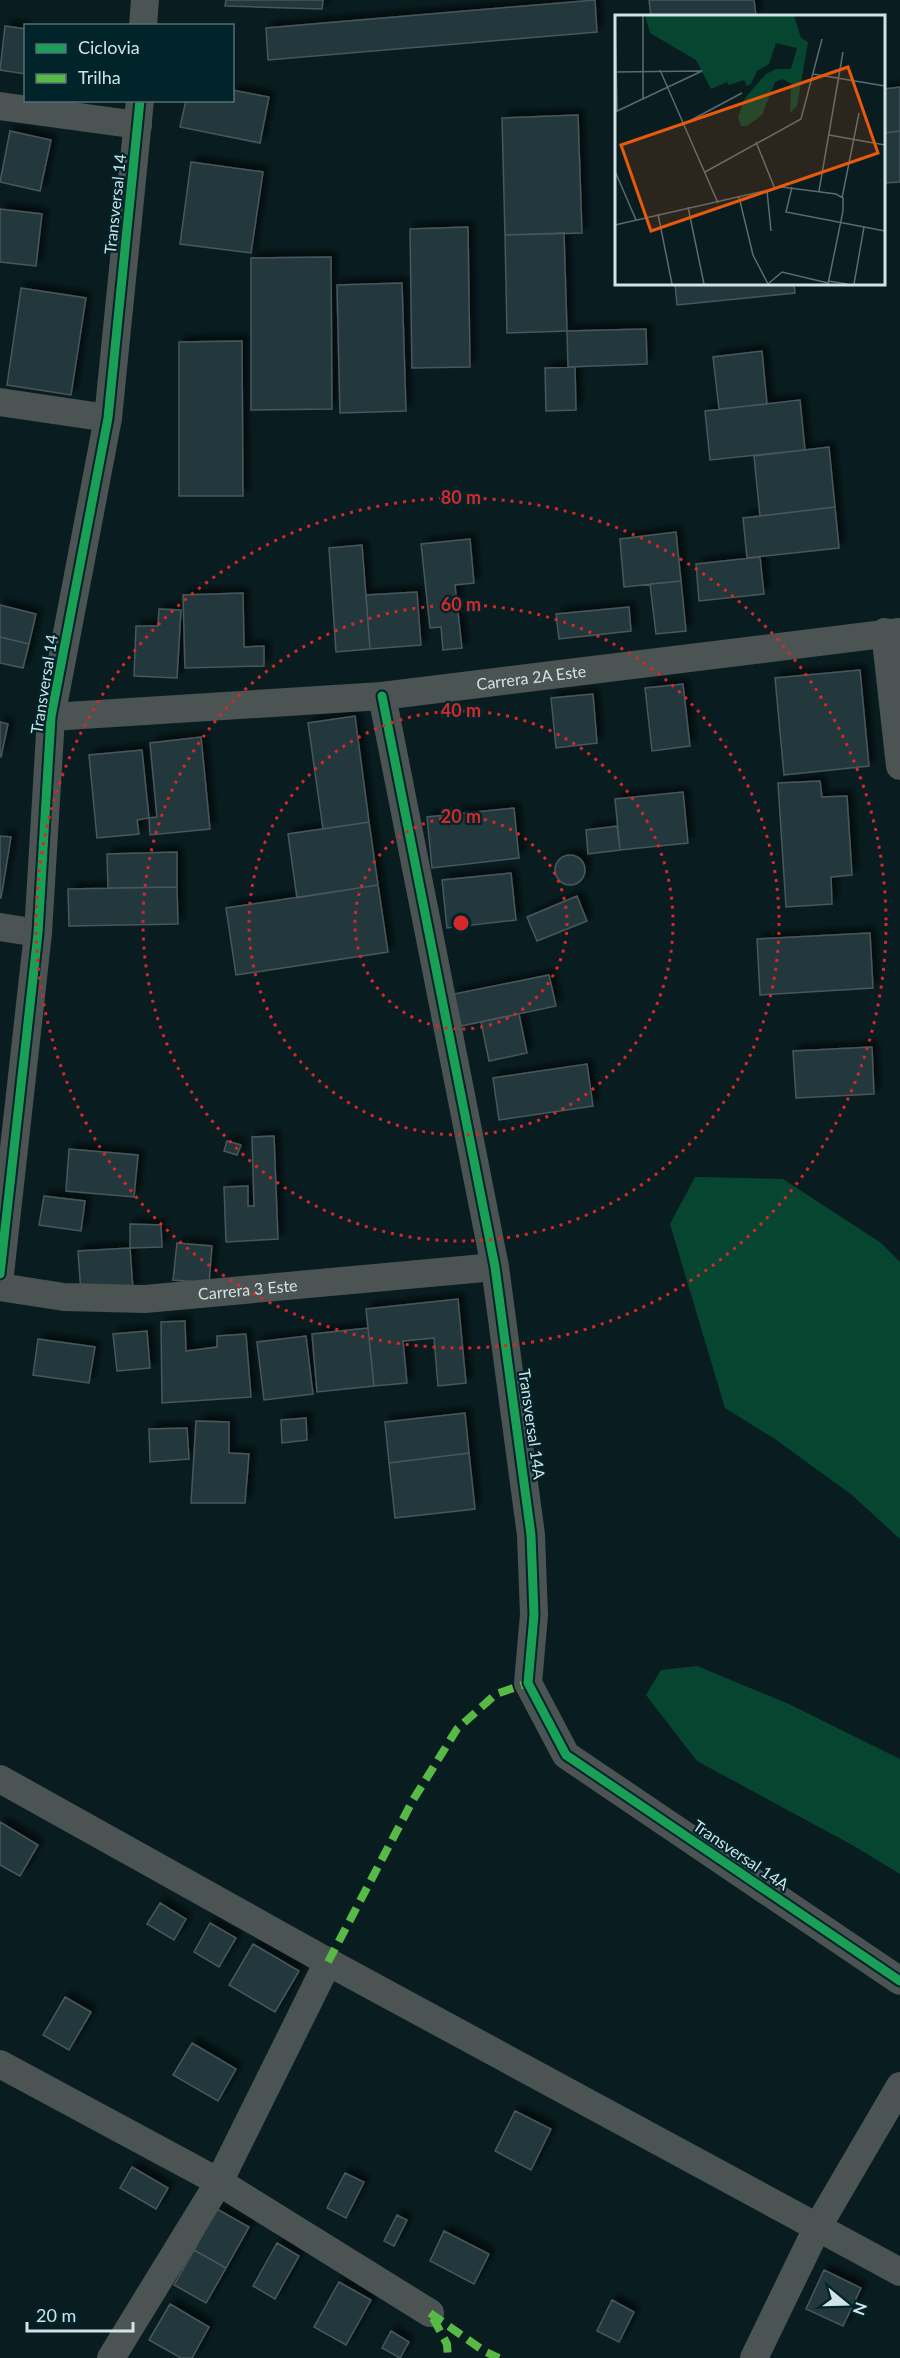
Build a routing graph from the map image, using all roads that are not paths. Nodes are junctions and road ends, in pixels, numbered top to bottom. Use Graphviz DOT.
graph roads {
  1 [pos="145,0"];
  2 [pos="144,24"];
  3 [pos="0,106"];
  4 [pos="139,113"];
  5 [pos="0,402"];
  6 [pos="108,418"];
  7 [pos="892,632"];
  8 [pos="382,696"];
  9 [pos="51,717"];
  10 [pos="900,766"];
  11 [pos="0,927"];
  12 [pos="38,933"];
  13 [pos="4,1208"];
  14 [pos="495,1267"];
  15 [pos="0,1274"];
  16 [pos="0,1287"];
  17 [pos="0,1779"];
  18 [pos="328,1962"];
  19 [pos="900,1981"];
  20 [pos="0,2064"];
  21 [pos="900,2086"];
  22 [pos="219,2182"];
  23 [pos="817,2228"];
  24 [pos="900,2272"];
  25 [pos="430,2313"];
  26 [pos="111,2358"];
  27 [pos="754,2358"];
  1 -- 2 [label="street"];
  3 -- 4 [label="street"];
  4 -- 6 [label="street, Transversal 14"];
  5 -- 6 [label="street"];
  6 -- 9 [label="street, Transversal 14"];
  7 -- 8 [label="street, Carrera 2A Este"];
  7 -- 10 [label="street"];
  8 -- 9 [label="street, Carrera 2A Este"];
  8 -- 14 [label="street, Transversal 14A"];
  9 -- 12 [label="street, Transversal 14"];
  11 -- 12 [label="street"];
  12 -- 13 [label="street, Transversal 14"];
  13 -- 15 [label="street, Transversal 14"];
  14 -- 16 [label="street, Carrera 3 Este"];
  14 -- 19 [label="street, Transversal 14A"];
  17 -- 18 [label="street"];
  18 -- 22 [label="street"];
  18 -- 23 [label="street"];
  20 -- 22 [label="street"];
  21 -- 23 [label="street"];
  22 -- 25 [label="street"];
  22 -- 26 [label="street"];
  23 -- 24 [label="street"];
  23 -- 27 [label="street"];
}
